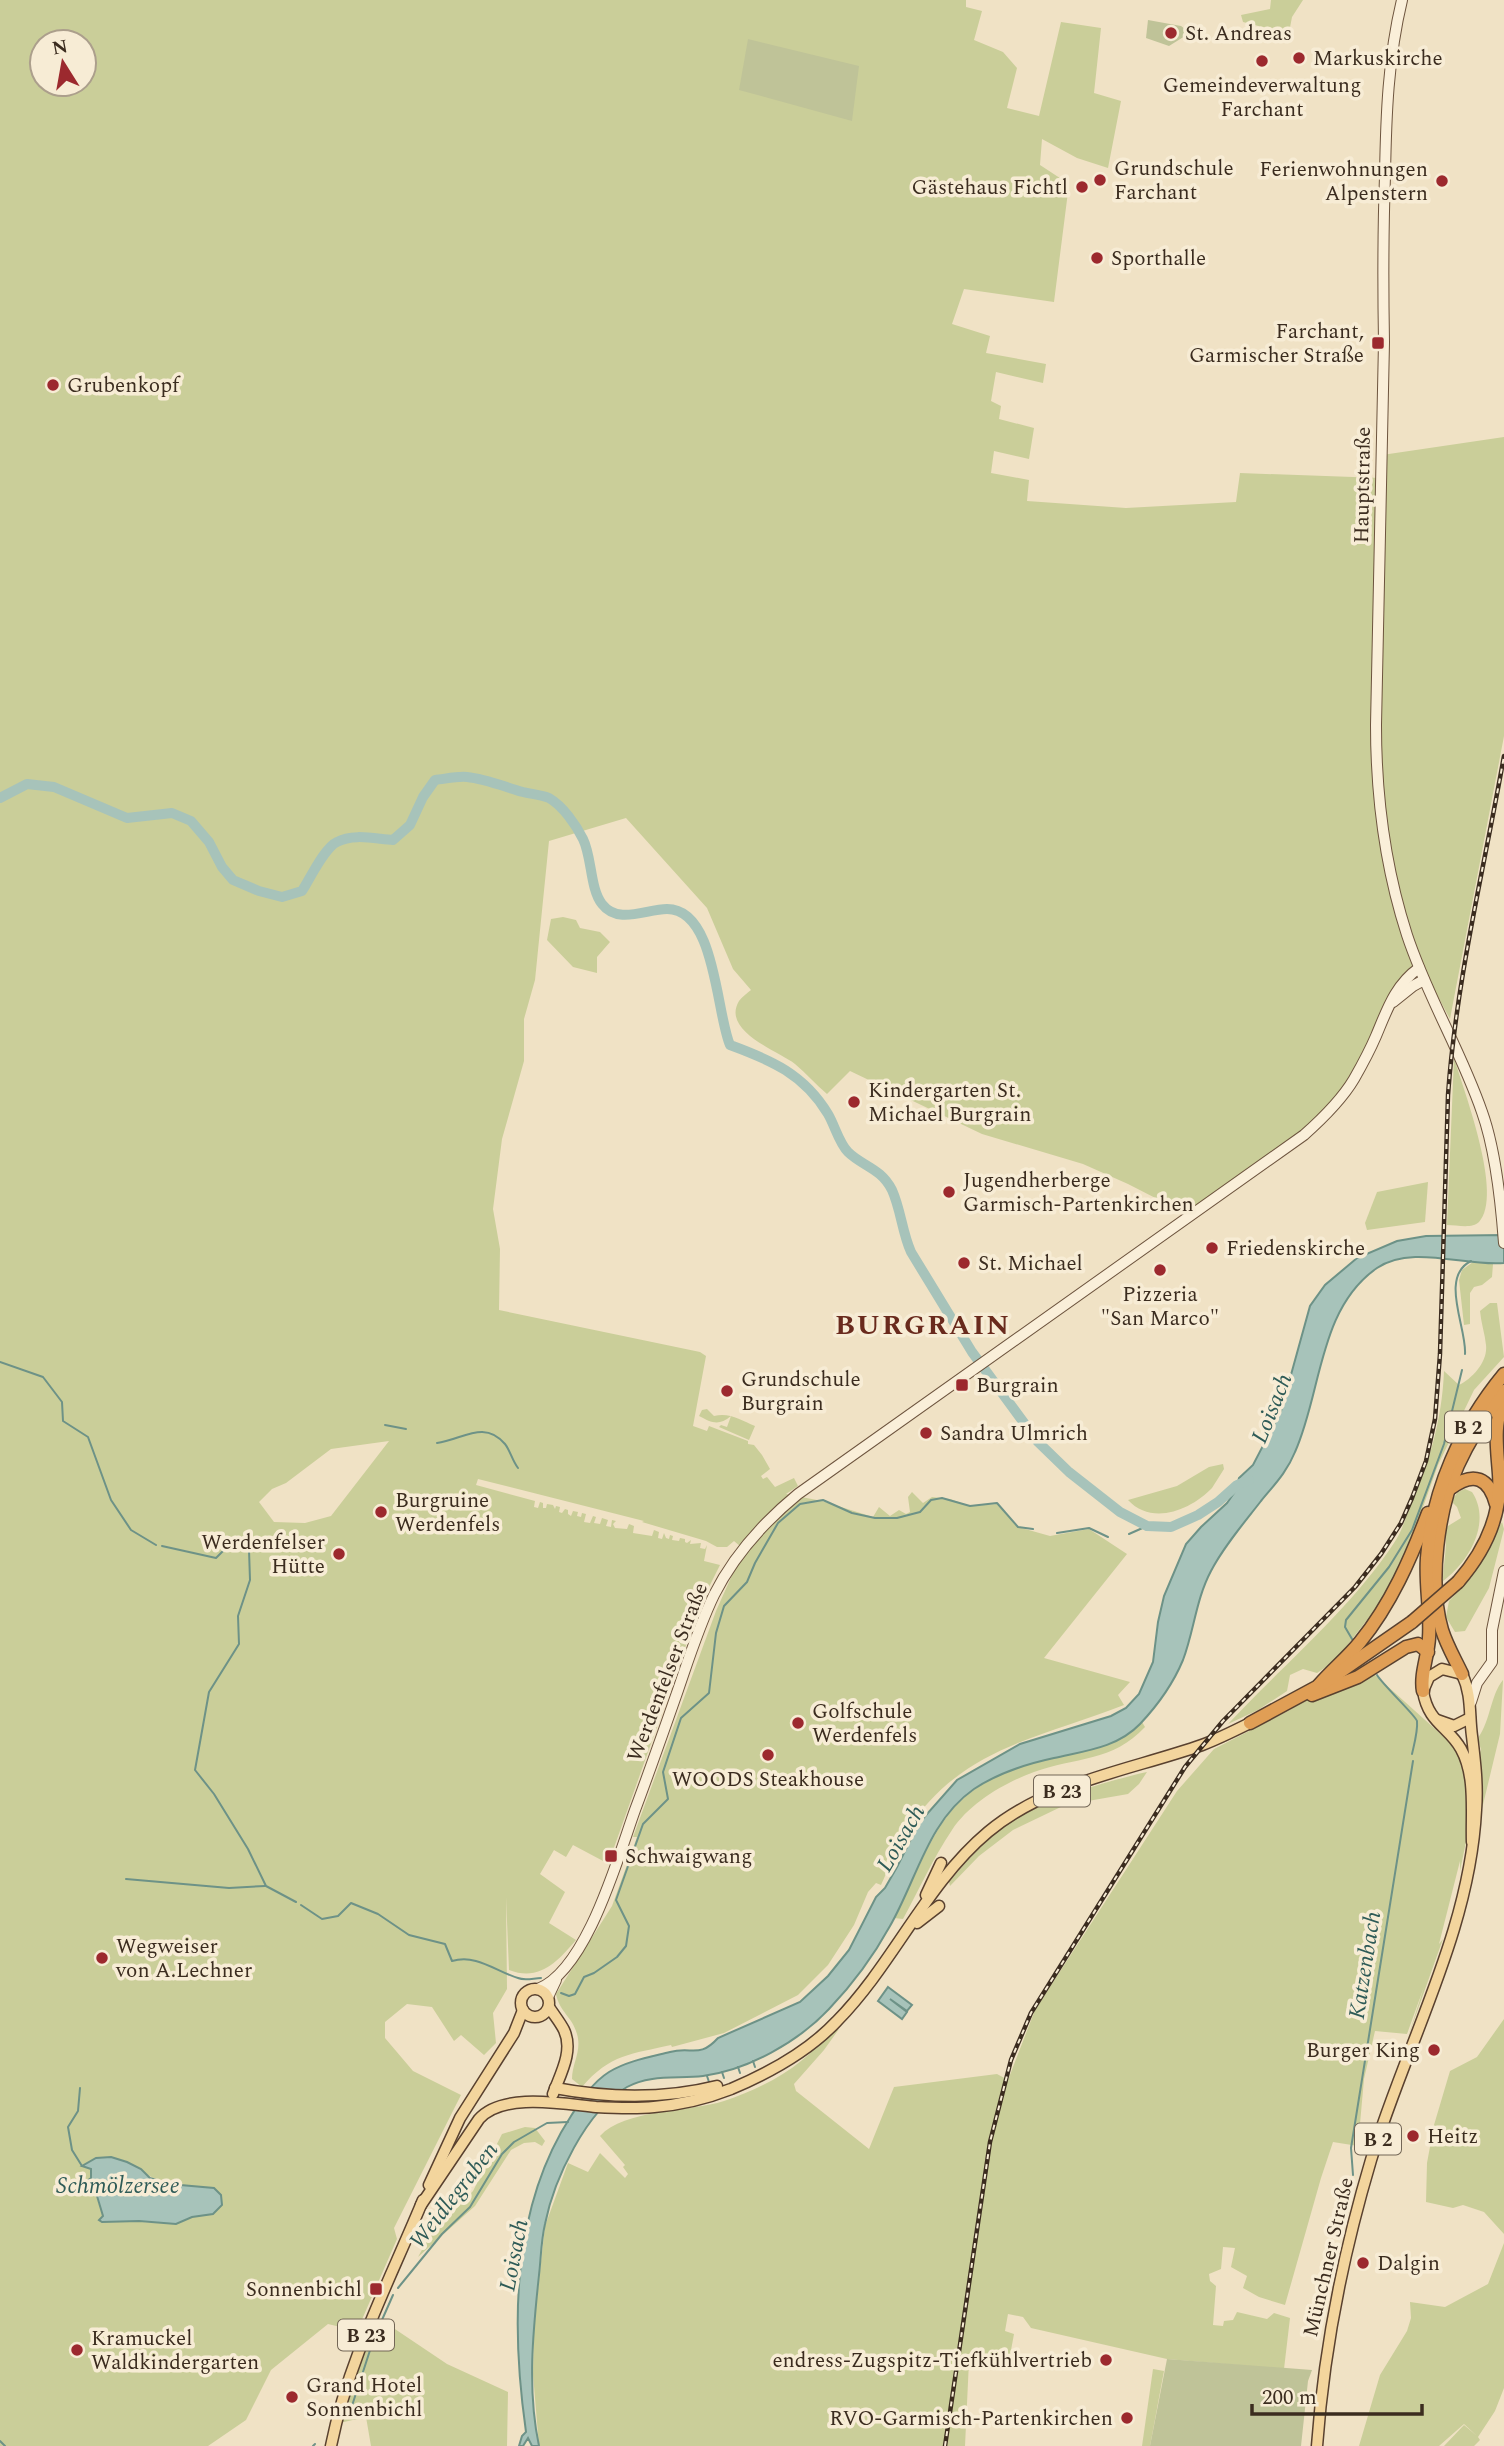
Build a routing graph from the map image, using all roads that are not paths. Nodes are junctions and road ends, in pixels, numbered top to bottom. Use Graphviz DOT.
graph roads {
  1 [pos="1402,0"];
  2 [pos="1419,968"];
  3 [pos="1424,980"];
  4 [pos="1388,1007"];
  5 [pos="1503,1228"];
  6 [pos="1504,1243"];
  7 [pos="1504,1374"];
  8 [pos="1504,1391"];
  9 [pos="1504,1398"];
  10 [pos="1446,1486"];
  11 [pos="1497,1506"];
  12 [pos="1504,1571"];
  13 [pos="1427,1652"];
  14 [pos="1462,1674"];
  15 [pos="1482,1675"];
  16 [pos="1319,1685"];
  17 [pos="1423,1691"];
  18 [pos="1295,1700"];
  19 [pos="1471,1702"];
  20 [pos="1470,1718"];
  21 [pos="1435,1719"];
  22 [pos="1250,1723"];
  23 [pos="1471,1763"];
  24 [pos="941,1863"];
  25 [pos="939,1906"];
  26 [pos="912,1924"];
  27 [pos="558,1976"];
  28 [pos="538,1989"];
  29 [pos="549,2002"];
  30 [pos="523,2010"];
  31 [pos="537,2017"];
  32 [pos="562,2026"];
  33 [pos="514,2033"];
  34 [pos="562,2068"];
  35 [pos="757,2076"];
  36 [pos="580,2092"];
  37 [pos="554,2093"];
  38 [pos="574,2104"];
  39 [pos="421,2205"];
  40 [pos="331,2446"];
  41 [pos="1317,2446"];
  1 -- 2 [label="street, Hauptstraße"];
  2 -- 3 [label="street, Hauptstraße"];
  2 -- 4 [label="street, Werdenfelser Straße"];
  3 -- 4 [label="street, Werdenfelser Straße"];
  3 -- 5 [label="street, Hauptstraße"];
  4 -- 27 [label="street, Werdenfelser Straße"];
  5 -- 6 [label="street, Hauptstraße"];
  7 -- 10 [label="highway, B 2"];
  8 -- 10 [label="highway, B 2"];
  9 -- 11 [label="highway, B 23"];
  10 -- 11 [label="highway"];
  10 -- 13 [label="highway, B 2"];
  10 -- 14 [label="highway, B 2"];
  10 -- 16 [label="highway, B 23"];
  11 -- 16 [label="highway, B 23, bridge"];
  12 -- 15 [label="street"];
  13 -- 17 [label="highway, B 2"];
  13 -- 18 [label="highway, B 23"];
  14 -- 15 [label="street"];
  14 -- 17 [label="main road"];
  14 -- 19 [label="main road, B 2"];
  15 -- 19 [label="street"];
  16 -- 18 [label="highway, B 23"];
  17 -- 21 [label="main road, B 2"];
  18 -- 22 [label="highway, B 23"];
  19 -- 20 [label="main road, B 2"];
  20 -- 21 [label="main road"];
  20 -- 23 [label="main road, B 2"];
  21 -- 23 [label="main road, B 2"];
  22 -- 26 [label="main road, B 23"];
  23 -- 41 [label="main road, Münchner Straße / B 2"];
  24 -- 26 [label="main road"];
  25 -- 26 [label="main road"];
  26 -- 35 [label="main road, B 23"];
  27 -- 28 [label="street, Werdenfelser Straße"];
  27 -- 29 [label="street, Werdenfelser Straße"];
  28 -- 29 [label="main road"];
  28 -- 30 [label="main road"];
  29 -- 31 [label="main road"];
  29 -- 32 [label="main road"];
  30 -- 31 [label="main road"];
  30 -- 33 [label="main road, B 23"];
  31 -- 32 [label="main road"];
  31 -- 33 [label="main road, B 23"];
  32 -- 34 [label="main road"];
  33 -- 39 [label="main road, B 23"];
  34 -- 36 [label="main road"];
  34 -- 37 [label="main road"];
  35 -- 36 [label="main road, B 23"];
  35 -- 38 [label="main road, B 23"];
  36 -- 37 [label="main road, B 23"];
  37 -- 38 [label="main road, B 23"];
  38 -- 39 [label="main road, B 23"];
  39 -- 40 [label="main road, B 23"];
}
